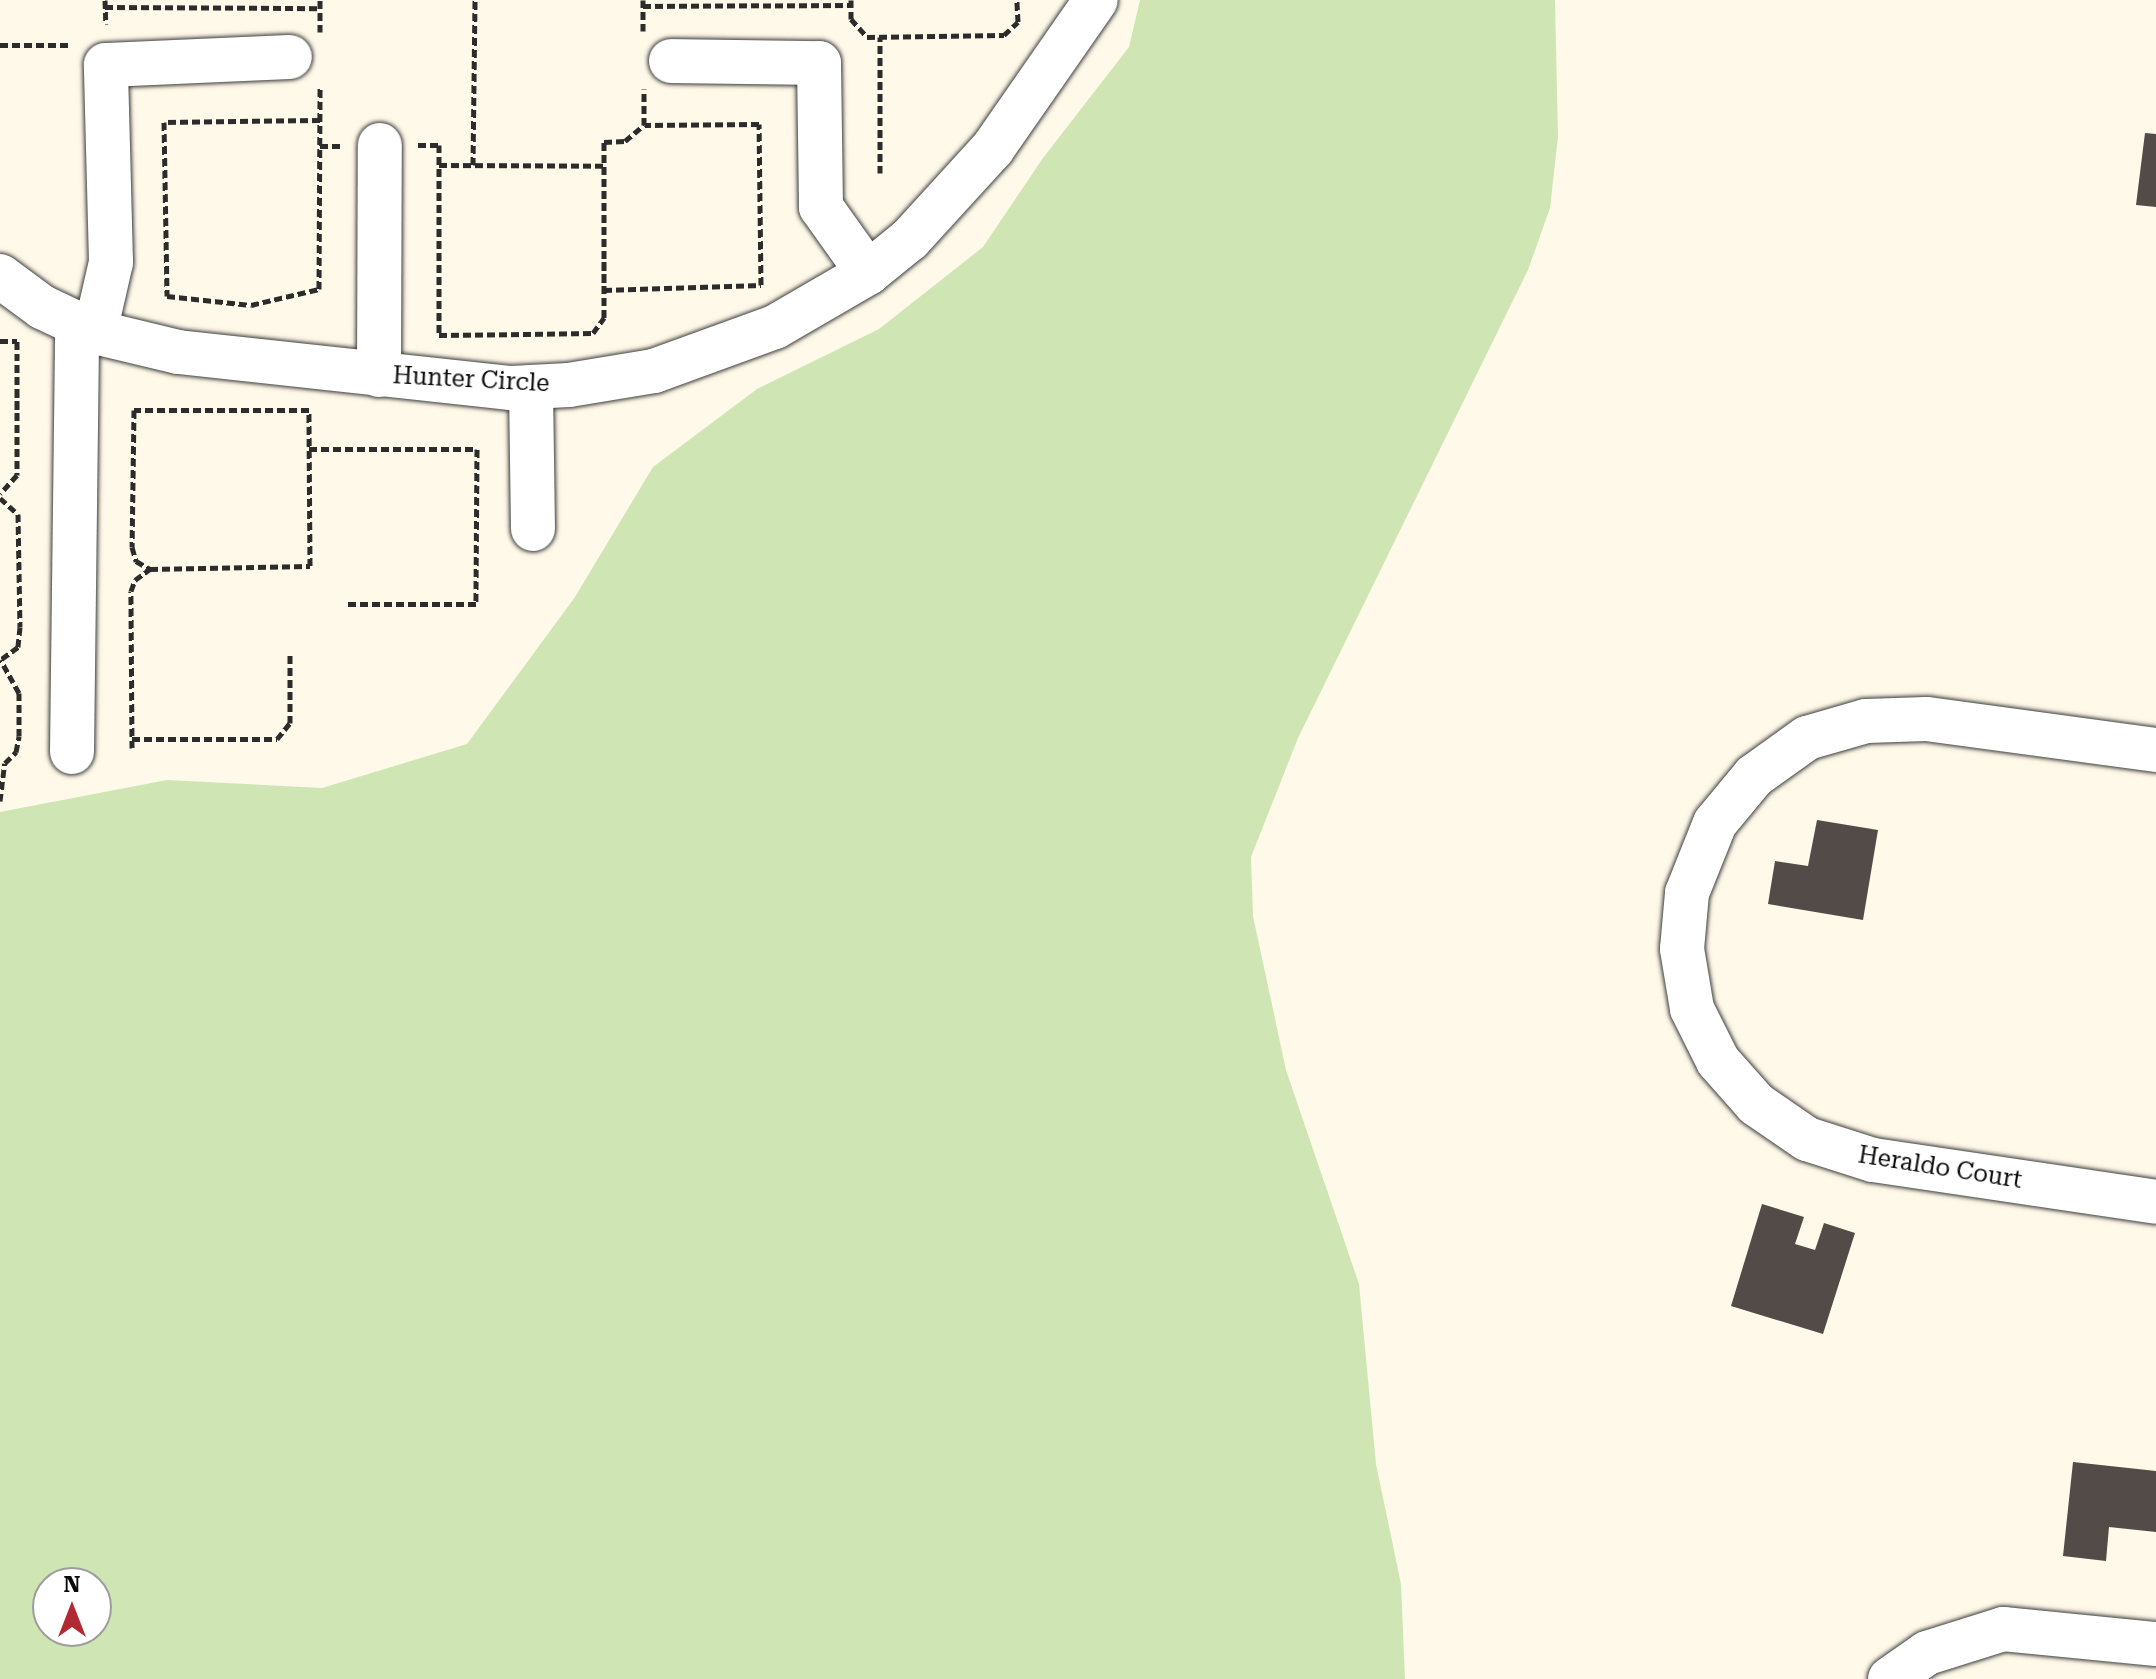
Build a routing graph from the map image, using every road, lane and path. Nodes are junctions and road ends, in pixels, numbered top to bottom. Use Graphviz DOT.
graph roads {
  1 [pos="266,0"];
  2 [pos="475,0"];
  3 [pos="1017,0"];
  4 [pos="1096,0"];
  5 [pos="851,2"];
  6 [pos="643,3"];
  7 [pos="691,3"];
  8 [pos="105,4"];
  9 [pos="168,4"];
  10 [pos="266,8"];
  11 [pos="320,8"];
  12 [pos="107,33"];
  13 [pos="880,37"];
  14 [pos="0,45"];
  15 [pos="77,45"];
  16 [pos="290,57"];
  17 [pos="653,59"];
  18 [pos="644,125"];
  19 [pos="380,145"];
  20 [pos="320,146"];
  21 [pos="439,165"];
  22 [pos="473,165"];
  23 [pos="604,166"];
  24 [pos="880,173"];
  25 [pos="868,273"];
  26 [pos="0,276"];
  27 [pos="604,290"];
  28 [pos="86,328"];
  29 [pos="0,341"];
  30 [pos="379,375"];
  31 [pos="531,387"];
  32 [pos="309,449"];
  33 [pos="0,496"];
  34 [pos="533,529"];
  35 [pos="150,569"];
  36 [pos="345,604"];
  37 [pos="290,655"];
  38 [pos="1,660"];
  39 [pos="132,739"];
  40 [pos="132,748"];
  41 [pos="2156,750"];
  42 [pos="72,752"];
  43 [pos="0,801"];
  44 [pos="2156,1202"];
  45 [pos="2156,1644"];
  46 [pos="1890,1679"];
  1 -- 10 [label="path"];
  2 -- 22 [label="path"];
  3 -- 13 [label="path"];
  4 -- 25 [label="street, Hunter Circle"];
  5 -- 7 [label="path"];
  5 -- 13 [label="path"];
  6 -- 7 [label="path"];
  6 -- 17 [label="path"];
  8 -- 9 [label="path"];
  8 -- 12 [label="path"];
  9 -- 10 [label="path"];
  10 -- 11 [label="path"];
  13 -- 24 [label="path"];
  14 -- 15 [label="path"];
  16 -- 28 [label="street"];
  17 -- 18 [label="path"];
  17 -- 25 [label="street"];
  18 -- 23 [label="path"];
  18 -- 27 [label="path"];
  19 -- 20 [label="path"];
  19 -- 21 [label="path"];
  19 -- 30 [label="street"];
  20 -- 20 [label="path"];
  21 -- 22 [label="path"];
  21 -- 27 [label="path"];
  22 -- 23 [label="path"];
  23 -- 27 [label="path"];
  25 -- 31 [label="street, Hunter Circle"];
  26 -- 28 [label="street, Hunter Circle"];
  28 -- 30 [label="street, Hunter Circle"];
  28 -- 42 [label="street"];
  29 -- 33 [label="path"];
  30 -- 31 [label="street, Hunter Circle"];
  31 -- 34 [label="street"];
  32 -- 35 [label="path"];
  32 -- 35 [label="path"];
  32 -- 36 [label="path"];
  33 -- 38 [label="path"];
  35 -- 39 [label="path"];
  37 -- 39 [label="path"];
  38 -- 43 [label="path"];
  39 -- 40 [label="path"];
  41 -- 44 [label="street, Heraldo Court"];
  45 -- 46 [label="street"];
}
